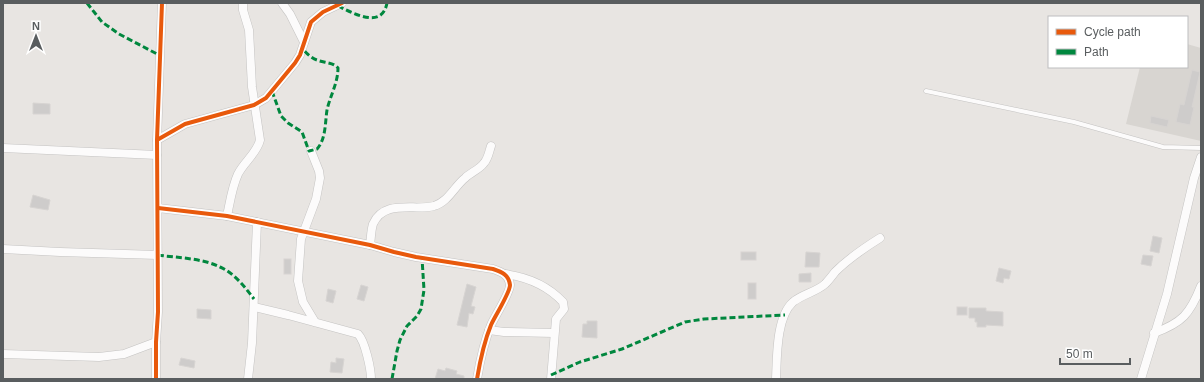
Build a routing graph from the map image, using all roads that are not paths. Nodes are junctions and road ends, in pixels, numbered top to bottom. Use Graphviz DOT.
graph roads {
  1 [pos="162,3"];
  2 [pos="243,3"];
  3 [pos="282,3"];
  4 [pos="342,3"];
  5 [pos="304,42"];
  6 [pos="926,91"];
  7 [pos="254,105"];
  8 [pos="157,140"];
  9 [pos="491,146"];
  10 [pos="3,148"];
  11 [pos="1201,148"];
  12 [pos="311,151"];
  13 [pos="157,155"];
  14 [pos="1201,157"];
  15 [pos="158,208"];
  16 [pos="227,216"];
  17 [pos="257,222"];
  18 [pos="303,231"];
  19 [pos="880,238"];
  20 [pos="370,245"];
  21 [pos="3,249"];
  22 [pos="158,255"];
  23 [pos="505,274"];
  24 [pos="1201,286"];
  25 [pos="254,307"];
  26 [pos="315,322"];
  27 [pos="489,330"];
  28 [pos="554,333"];
  29 [pos="1154,333"];
  30 [pos="156,342"];
  31 [pos="3,354"];
  32 [pos="156,379"];
  33 [pos="248,379"];
  34 [pos="371,379"];
  35 [pos="477,379"];
  36 [pos="551,379"];
  37 [pos="776,379"];
  38 [pos="1142,379"];
  1 -- 8 [label="street"];
  2 -- 7 [label="street"];
  3 -- 5 [label="street"];
  4 -- 5 [label="street"];
  5 -- 7 [label="street"];
  6 -- 11 [label="lane"];
  7 -- 8 [label="street"];
  7 -- 16 [label="street"];
  8 -- 13 [label="street"];
  9 -- 20 [label="street"];
  10 -- 13 [label="street"];
  12 -- 18 [label="street"];
  13 -- 15 [label="street"];
  14 -- 29 [label="street"];
  15 -- 16 [label="street"];
  15 -- 22 [label="street"];
  16 -- 17 [label="street"];
  17 -- 18 [label="street"];
  17 -- 25 [label="street"];
  18 -- 20 [label="street"];
  18 -- 26 [label="street"];
  19 -- 37 [label="street"];
  20 -- 23 [label="street"];
  21 -- 22 [label="street"];
  22 -- 30 [label="street"];
  23 -- 27 [label="street"];
  23 -- 28 [label="street"];
  24 -- 29 [label="street"];
  25 -- 26 [label="street"];
  25 -- 33 [label="street"];
  26 -- 34 [label="street"];
  27 -- 28 [label="street"];
  27 -- 35 [label="street"];
  28 -- 36 [label="street"];
  29 -- 38 [label="street"];
  30 -- 31 [label="street"];
  30 -- 32 [label="street"];
}
